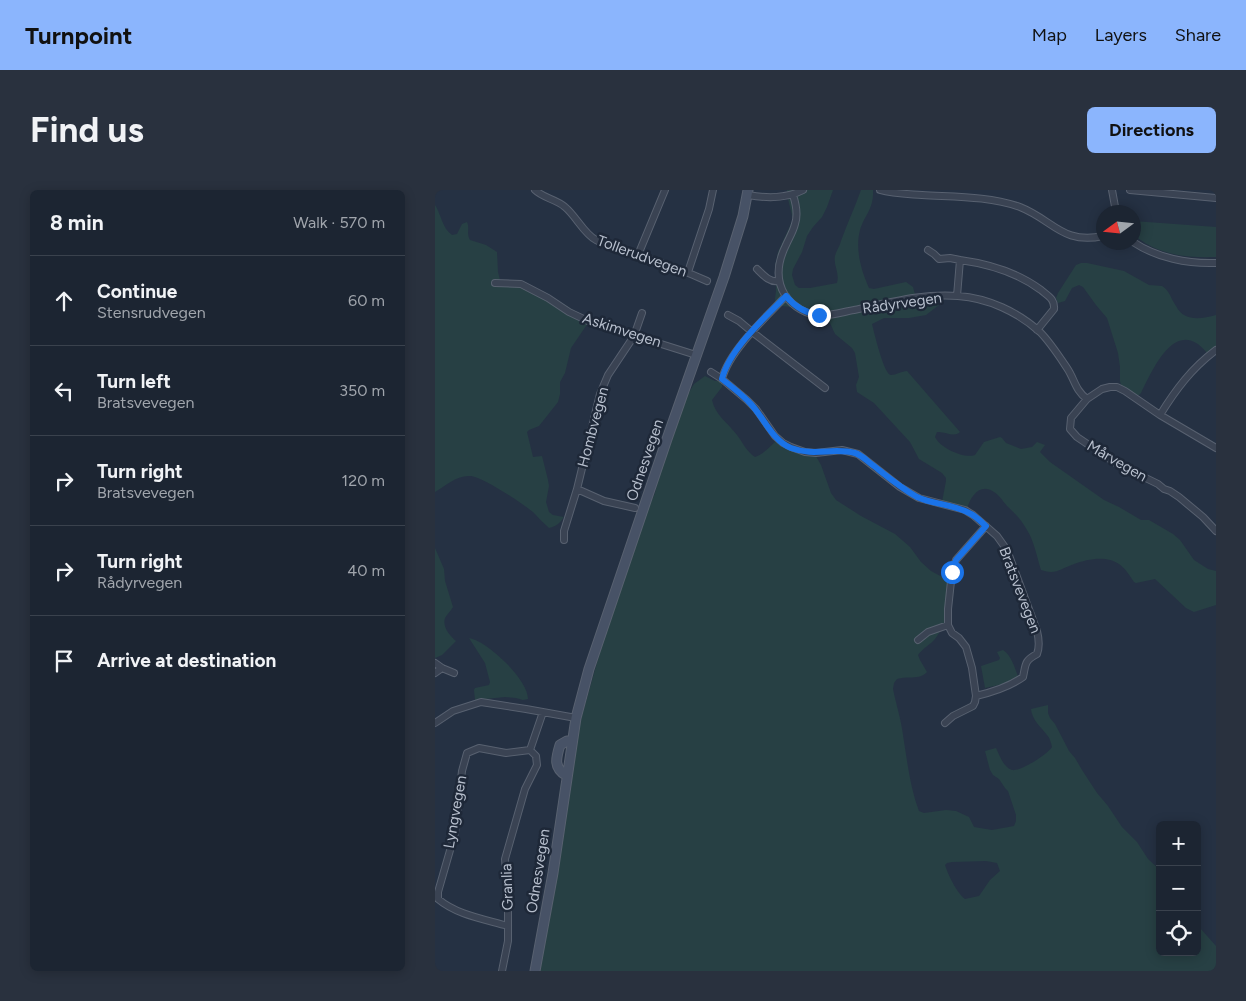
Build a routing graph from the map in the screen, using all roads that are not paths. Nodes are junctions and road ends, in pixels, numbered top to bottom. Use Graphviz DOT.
graph roads {
  1 [pos="535,190"];
  2 [pos="665,190"];
  3 [pos="713,190"];
  4 [pos="803,190"];
  5 [pos="880,190"];
  6 [pos="1112,190"];
  7 [pos="1130,190"];
  8 [pos="748,192"];
  9 [pos="793,195"];
  10 [pos="1216,198"];
  11 [pos="1115,205"];
  12 [pos="1096,238"];
  13 [pos="1141,246"];
  14 [pos="928,250"];
  15 [pos="638,255"];
  16 [pos="959,260"];
  17 [pos="1216,263"];
  18 [pos="757,269"];
  19 [pos="688,272"];
  20 [pos="707,281"];
  21 [pos="779,281"];
  22 [pos="495,283"];
  23 [pos="786,296"];
  24 [pos="957,296"];
  25 [pos="642,313"];
  26 [pos="729,315"];
  27 [pos="1037,330"];
  28 [pos="751,332"];
  29 [pos="634,336"];
  30 [pos="1216,350"];
  31 [pos="696,355"];
  32 [pos="711,372"];
  33 [pos="722,379"];
  34 [pos="825,388"];
  35 [pos="1087,399"];
  36 [pos="1161,415"];
  37 [pos="1216,448"];
  38 [pos="577,489"];
  39 [pos="635,508"];
  40 [pos="986,526"];
  41 [pos="1216,531"];
  42 [pos="564,540"];
  43 [pos="948,625"];
  44 [pos="918,640"];
  45 [pos="435,663"];
  46 [pos="442,668"];
  47 [pos="435,673"];
  48 [pos="454,674"];
  49 [pos="976,696"];
  50 [pos="543,712"];
  51 [pos="576,718"];
  52 [pos="435,723"];
  53 [pos="945,723"];
  54 [pos="530,750"];
  55 [pos="508,926"];
  56 [pos="502,971"];
  57 [pos="535,971"];
  1 -- 15 [label="street, Tollerudvegen"];
  2 -- 15 [label="street"];
  3 -- 19 [label="street"];
  4 -- 9 [label="street"];
  5 -- 12 [label="street"];
  6 -- 11 [label="street"];
  7 -- 10 [label="street"];
  8 -- 9 [label="street"];
  8 -- 31 [label="main road, Odnesvegen"];
  9 -- 21 [label="street"];
  13 -- 17 [label="street"];
  14 -- 16 [label="street"];
  15 -- 19 [label="street, Tollerudvegen"];
  16 -- 24 [label="street"];
  16 -- 27 [label="street"];
  18 -- 21 [label="street"];
  19 -- 20 [label="street, Tollerudvegen"];
  21 -- 23 [label="street, Rådyrvegen"];
  22 -- 29 [label="street, Askimvegen"];
  23 -- 24 [label="street, Rådyrvegen"];
  23 -- 28 [label="street"];
  24 -- 27 [label="street, Rådyrvegen"];
  25 -- 29 [label="street, Hombvegen"];
  26 -- 28 [label="street"];
  27 -- 35 [label="street, Rådyrvegen"];
  28 -- 33 [label="street"];
  28 -- 34 [label="street"];
  29 -- 31 [label="street, Askimvegen"];
  29 -- 38 [label="street, Hombvegen"];
  30 -- 36 [label="street"];
  31 -- 51 [label="main road, Odnesvegen"];
  32 -- 33 [label="street, Bratsvevegen"];
  33 -- 40 [label="street, Bratsvevegen"];
  35 -- 36 [label="street, Mårvegen"];
  35 -- 41 [label="street, Mårvegen"];
  36 -- 37 [label="street, Mårvegen"];
  38 -- 39 [label="street"];
  38 -- 42 [label="street, Hombvegen"];
  40 -- 43 [label="street"];
  40 -- 49 [label="street, Bratsvevegen"];
  43 -- 44 [label="street"];
  43 -- 49 [label="street"];
  45 -- 46 [label="street"];
  46 -- 47 [label="street"];
  46 -- 48 [label="street"];
  49 -- 53 [label="street"];
  50 -- 51 [label="street"];
  50 -- 52 [label="street"];
  50 -- 54 [label="street"];
  51 -- 57 [label="main road, Odnesvegen"];
  54 -- 55 [label="street, Granlia"];
  54 -- 55 [label="street, Lyngvegen"];
  55 -- 56 [label="street, Granlia"];
}
